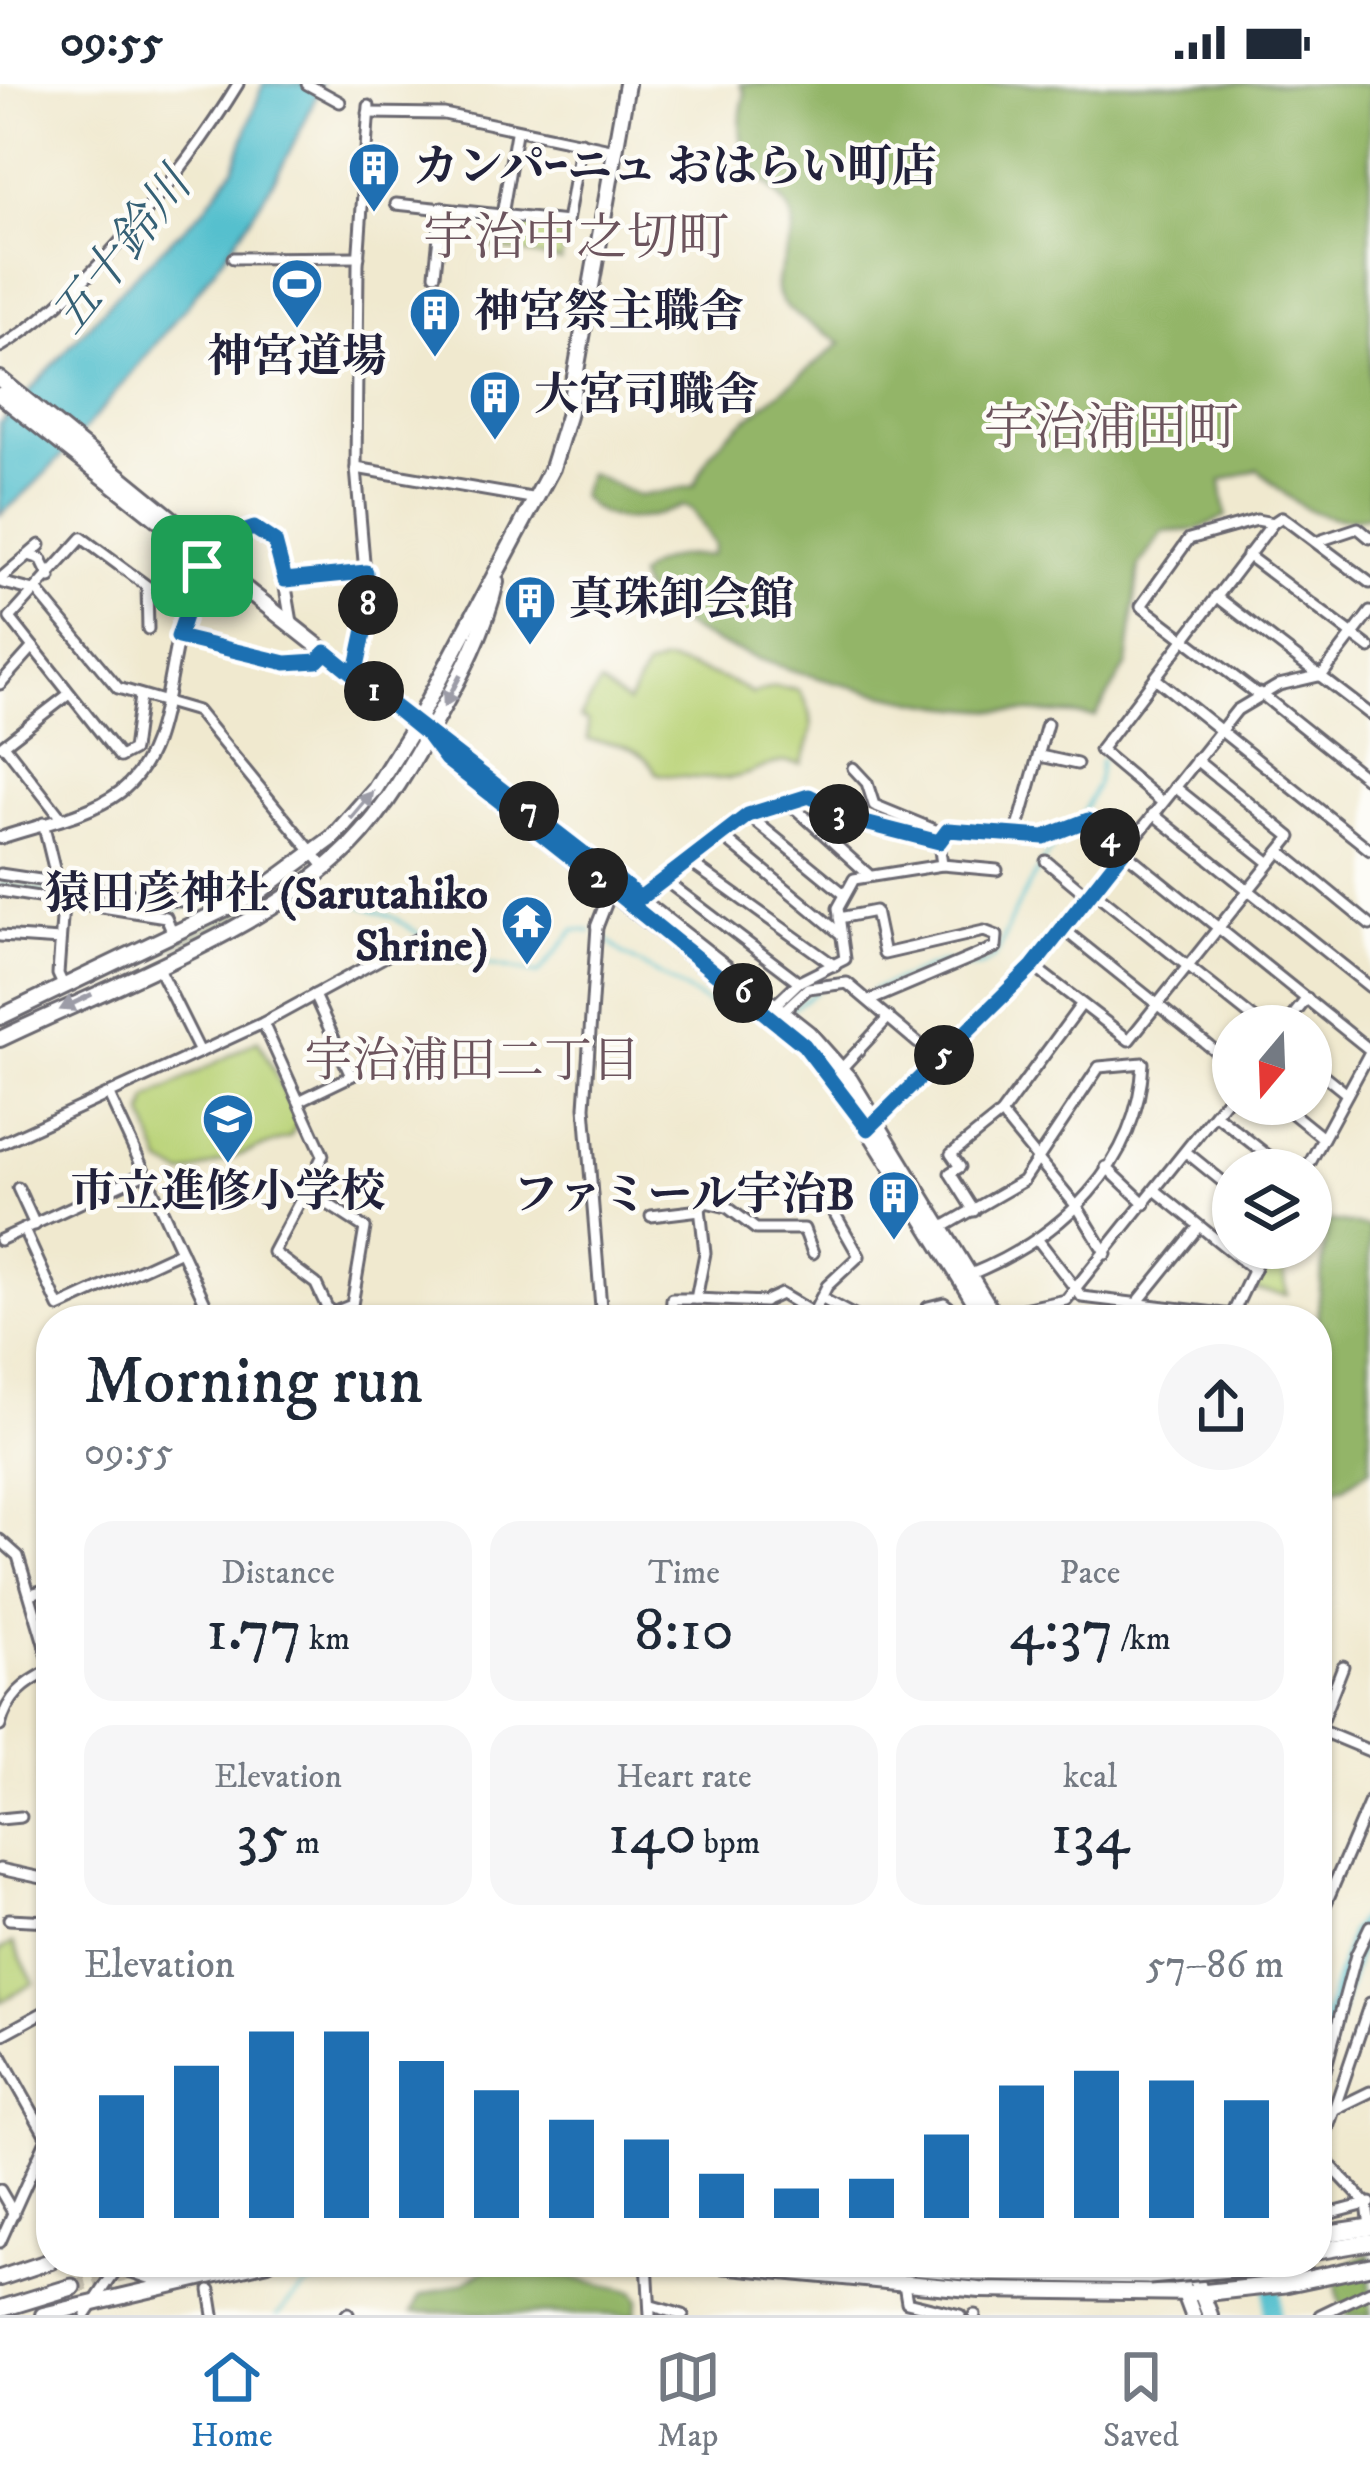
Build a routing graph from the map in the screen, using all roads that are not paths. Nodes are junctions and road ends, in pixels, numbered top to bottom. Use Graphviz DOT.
graph roads {
  1 [pos="238,84"];
  2 [pos="307,84"];
  3 [pos="627,84"];
  4 [pos="340,101"];
  5 [pos="516,133"];
  6 [pos="581,142"];
  7 [pos="615,150"];
  8 [pos="396,205"];
  9 [pos="442,207"];
  10 [pos="502,214"];
  11 [pos="359,257"];
  12 [pos="233,258"];
  13 [pos="435,274"];
  14 [pos="0,347"];
  15 [pos="0,379"];
  16 [pos="0,395"];
  17 [pos="356,468"];
  18 [pos="110,476"];
  19 [pos="538,499"];
  20 [pos="1273,523"];
  21 [pos="1367,533"];
  22 [pos="1316,542"];
  23 [pos="40,545"];
  24 [pos="29,555"];
  25 [pos="1247,555"];
  26 [pos="209,557"];
  27 [pos="366,572"];
  28 [pos="50,578"];
  29 [pos="0,580"];
  30 [pos="285,580"];
  31 [pos="1370,583"];
  32 [pos="38,592"];
  33 [pos="1216,596"];
  34 [pos="1370,612"];
  35 [pos="292,625"];
  36 [pos="148,629"];
  37 [pos="1353,634"];
  38 [pos="178,637"];
  39 [pos="1184,639"];
  40 [pos="33,647"];
  41 [pos="1370,648"];
  42 [pos="326,652"];
  43 [pos="1322,675"];
  44 [pos="355,676"];
  45 [pos="1155,678"];
  46 [pos="0,683"];
  47 [pos="69,694"];
  48 [pos="1258,694"];
  49 [pos="140,696"];
  50 [pos="163,700"];
  51 [pos="1370,714"];
  52 [pos="1047,724"];
  53 [pos="421,730"];
  54 [pos="1221,730"];
  55 [pos="2,747"];
  56 [pos="1040,756"];
  57 [pos="1196,760"];
  58 [pos="1077,764"];
  59 [pos="853,767"];
  60 [pos="1370,781"];
  61 [pos="1175,787"];
  62 [pos="788,802"];
  63 [pos="1162,802"];
  64 [pos="1153,814"];
  65 [pos="748,815"];
  66 [pos="61,818"];
  67 [pos="44,823"];
  68 [pos="721,835"];
  69 [pos="1016,835"];
  70 [pos="941,837"];
  71 [pos="0,838"];
  72 [pos="1124,850"];
  73 [pos="1370,850"];
  74 [pos="1280,851"];
  75 [pos="313,855"];
  76 [pos="687,860"];
  77 [pos="1046,861"];
  78 [pos="1270,863"];
  79 [pos="942,866"];
  80 [pos="326,869"];
  81 [pos="997,870"];
  82 [pos="0,874"];
  83 [pos="868,874"];
  84 [pos="662,878"];
  85 [pos="57,884"];
  86 [pos="614,884"];
  87 [pos="1248,890"];
  88 [pos="0,891"];
  89 [pos="843,893"];
  90 [pos="1090,893"];
  91 [pos="640,898"];
  92 [pos="61,899"];
  93 [pos="180,901"];
  94 [pos="839,918"];
  95 [pos="1370,925"];
  96 [pos="596,926"];
  97 [pos="1218,927"];
  98 [pos="1062,928"];
  99 [pos="173,934"];
  100 [pos="0,935"];
  101 [pos="842,935"];
  102 [pos="417,939"];
  103 [pos="60,940"];
  104 [pos="156,964"];
  105 [pos="1187,965"];
  106 [pos="835,966"];
  107 [pos="1033,966"];
  108 [pos="799,982"];
  109 [pos="1369,985"];
  110 [pos="64,987"];
  111 [pos="314,995"];
  112 [pos="1307,998"];
  113 [pos="871,1000"];
  114 [pos="1156,1004"];
  115 [pos="1081,1005"];
  116 [pos="1237,1005"];
  117 [pos="1302,1005"];
  118 [pos="779,1008"];
  119 [pos="0,1017"];
  120 [pos="890,1017"];
  121 [pos="263,1023"];
  122 [pos="0,1039"];
  123 [pos="918,1043"];
  124 [pos="1212,1048"];
  125 [pos="1370,1051"];
  126 [pos="200,1052"];
  127 [pos="842,1068"];
  128 [pos="1332,1082"];
  129 [pos="1347,1094"];
  130 [pos="109,1095"];
  131 [pos="299,1101"];
  132 [pos="1001,1114"];
  133 [pos="1212,1118"];
  134 [pos="1229,1125"];
  135 [pos="1307,1125"];
  136 [pos="873,1126"];
  137 [pos="1323,1138"];
  138 [pos="0,1144"];
  139 [pos="1259,1149"];
  140 [pos="1317,1149"];
  141 [pos="1186,1152"];
  142 [pos="1037,1162"];
  143 [pos="1106,1167"];
  144 [pos="145,1173"];
  145 [pos="1212,1173"];
  146 [pos="18,1188"];
  147 [pos="306,1190"];
  148 [pos="1155,1190"];
  149 [pos="822,1192"];
  150 [pos="1145,1204"];
  151 [pos="1078,1208"];
  152 [pos="700,1210"];
  153 [pos="974,1211"];
  154 [pos="651,1216"];
  155 [pos="1198,1226"];
  156 [pos="29,1227"];
  157 [pos="943,1227"];
  158 [pos="0,1240"];
  159 [pos="1038,1240"];
  160 [pos="181,1250"];
  161 [pos="813,1253"];
  162 [pos="1106,1254"];
  163 [pos="1254,1270"];
  164 [pos="971,1274"];
  165 [pos="1074,1293"];
  166 [pos="821,1298"];
  167 [pos="696,1299"];
  168 [pos="1137,1303"];
  169 [pos="58,1305"];
  170 [pos="63,1305"];
  171 [pos="206,1305"];
  172 [pos="325,1305"];
  173 [pos="352,1305"];
  174 [pos="601,1305"];
  175 [pos="672,1305"];
  176 [pos="797,1305"];
  177 [pos="818,1305"];
  178 [pos="834,1305"];
  179 [pos="984,1305"];
  180 [pos="986,1305"];
  181 [pos="1053,1305"];
  182 [pos="1153,1305"];
  183 [pos="1237,1305"];
  184 [pos="0,1540"];
  185 [pos="36,1592"];
  186 [pos="31,1594"];
  187 [pos="36,1613"];
  188 [pos="1343,1666"];
  189 [pos="36,1677"];
  190 [pos="1332,1694"];
  191 [pos="0,1726"];
  192 [pos="1332,1736"];
  193 [pos="1370,1751"];
  194 [pos="1370,1801"];
  195 [pos="21,1817"];
  196 [pos="0,1819"];
  197 [pos="1366,1823"];
  198 [pos="0,1869"];
  199 [pos="36,1879"];
  200 [pos="1332,1888"];
  201 [pos="9,1919"];
  202 [pos="36,1920"];
  203 [pos="1370,1926"];
  204 [pos="1370,2003"];
  205 [pos="36,2016"];
  206 [pos="0,2036"];
  207 [pos="1332,2044"];
  208 [pos="0,2054"];
  209 [pos="1370,2092"];
  210 [pos="1332,2107"];
  211 [pos="1332,2110"];
  212 [pos="36,2118"];
  213 [pos="36,2163"];
  214 [pos="1332,2166"];
  215 [pos="0,2190"];
  216 [pos="1368,2203"];
  217 [pos="1332,2213"];
  218 [pos="14,2214"];
  219 [pos="1370,2223"];
  220 [pos="1332,2232"];
  221 [pos="0,2242"];
  222 [pos="1370,2242"];
  223 [pos="1332,2248"];
  224 [pos="1370,2252"];
  225 [pos="1332,2258"];
  226 [pos="36,2266"];
  227 [pos="1370,2266"];
  228 [pos="1332,2274"];
  229 [pos="109,2277"];
  230 [pos="147,2277"];
  231 [pos="190,2277"];
  232 [pos="648,2277"];
  233 [pos="835,2277"];
  234 [pos="1182,2277"];
  235 [pos="1191,2277"];
  236 [pos="1318,2277"];
  237 [pos="0,2278"];
  238 [pos="175,2280"];
  239 [pos="904,2284"];
  240 [pos="210,2290"];
  241 [pos="1370,2291"];
  242 [pos="1193,2294"];
  243 [pos="0,2300"];
  244 [pos="96,2300"];
  245 [pos="0,2309"];
  246 [pos="651,2310"];
  247 [pos="44,2315"];
  248 [pos="86,2315"];
  249 [pos="214,2315"];
  250 [pos="683,2315"];
  251 [pos="960,2315"];
  252 [pos="1193,2315"];
  253 [pos="1210,2315"];
  254 [pos="1320,2315"];
  1 -- 14 [label="street"];
  2 -- 4 [label="street"];
  3 -- 7 [label="main road"];
  5 -- 6 [label="street"];
  5 -- 10 [label="street"];
  5 -- 11 [label="street"];
  6 -- 7 [label="street"];
  6 -- 10 [label="street"];
  7 -- 19 [label="main road"];
  8 -- 9 [label="street"];
  9 -- 10 [label="street"];
  9 -- 13 [label="street"];
  11 -- 12 [label="street"];
  11 -- 17 [label="street"];
  15 -- 18 [label="main road"];
  16 -- 18 [label="main road"];
  17 -- 19 [label="street"];
  17 -- 27 [label="street"];
  18 -- 26 [label="main road"];
  19 -- 53 [label="main road"];
  20 -- 22 [label="street"];
  20 -- 25 [label="street"];
  20 -- 39 [label="street"];
  21 -- 22 [label="street"];
  22 -- 31 [label="street"];
  23 -- 24 [label="street"];
  24 -- 28 [label="street"];
  24 -- 29 [label="street"];
  25 -- 33 [label="street"];
  25 -- 37 [label="street"];
  26 -- 30 [label="street"];
  26 -- 35 [label="main road"];
  26 -- 38 [label="street"];
  27 -- 30 [label="street"];
  27 -- 44 [label="street"];
  28 -- 32 [label="street"];
  28 -- 36 [label="street"];
  29 -- 32 [label="street"];
  30 -- 35 [label="street"];
  32 -- 40 [label="street"];
  32 -- 49 [label="street"];
  33 -- 39 [label="street"];
  33 -- 43 [label="street"];
  34 -- 37 [label="street"];
  35 -- 42 [label="main road"];
  37 -- 41 [label="street"];
  37 -- 43 [label="street"];
  38 -- 42 [label="street"];
  38 -- 50 [label="street"];
  39 -- 45 [label="street"];
  39 -- 48 [label="street"];
  40 -- 46 [label="street"];
  40 -- 47 [label="street"];
  42 -- 44 [label="main road"];
  43 -- 48 [label="street"];
  43 -- 51 [label="street"];
  44 -- 53 [label="main road"];
  45 -- 54 [label="street"];
  45 -- 63 [label="street"];
  47 -- 49 [label="street"];
  47 -- 55 [label="street"];
  48 -- 54 [label="street"];
  48 -- 60 [label="street"];
  49 -- 50 [label="street"];
  50 -- 66 [label="street"];
  50 -- 75 [label="street"];
  52 -- 56 [label="street"];
  75 -- 53 [label="main road, one-way"];
  53 -- 80 [label="main road"];
  53 -- 86 [label="main road"];
  54 -- 57 [label="street"];
  54 -- 73 [label="street"];
  55 -- 66 [label="street"];
  56 -- 58 [label="street"];
  56 -- 69 [label="street"];
  57 -- 61 [label="street"];
  57 -- 74 [label="street"];
  59 -- 70 [label="street"];
  61 -- 63 [label="street"];
  61 -- 78 [label="street"];
  62 -- 65 [label="street"];
  62 -- 70 [label="street"];
  62 -- 83 [label="street"];
  63 -- 64 [label="street"];
  64 -- 72 [label="street"];
  64 -- 87 [label="street"];
  65 -- 68 [label="street"];
  65 -- 89 [label="street"];
  66 -- 67 [label="street"];
  67 -- 71 [label="street"];
  67 -- 85 [label="street"];
  68 -- 76 [label="street"];
  68 -- 101 [label="street"];
  69 -- 70 [label="street"];
  69 -- 72 [label="street"];
  70 -- 79 [label="street"];
  72 -- 90 [label="street"];
  72 -- 97 [label="street"];
  74 -- 78 [label="street"];
  74 -- 95 [label="street"];
  75 -- 80 [label="street"];
  75 -- 99 [label="main road"];
  76 -- 84 [label="street"];
  76 -- 106 [label="street"];
  77 -- 90 [label="street"];
  78 -- 87 [label="street"];
  79 -- 81 [label="street"];
  79 -- 83 [label="street"];
  80 -- 104 [label="main road"];
  82 -- 85 [label="street"];
  83 -- 89 [label="street"];
  84 -- 91 [label="street"];
  84 -- 108 [label="street"];
  85 -- 92 [label="street"];
  85 -- 93 [label="street"];
  86 -- 91 [label="main road"];
  86 -- 96 [label="street"];
  86 -- 136 [label="main road"];
  87 -- 97 [label="street"];
  87 -- 109 [label="street"];
  88 -- 92 [label="street"];
  89 -- 94 [label="street"];
  90 -- 98 [label="street"];
  90 -- 105 [label="street"];
  91 -- 118 [label="main road"];
  92 -- 99 [label="street"];
  92 -- 103 [label="street"];
  94 -- 101 [label="street"];
  94 -- 113 [label="street"];
  96 -- 174 [label="street"];
  97 -- 105 [label="street"];
  97 -- 112 [label="street"];
  98 -- 107 [label="street"];
  98 -- 114 [label="street"];
  99 -- 110 [label="main road"];
  100 -- 103 [label="street"];
  101 -- 106 [label="street"];
  102 -- 111 [label="street"];
  103 -- 110 [label="street"];
  104 -- 122 [label="main road, one-way"];
  104 -- 126 [label="street"];
  105 -- 114 [label="street"];
  105 -- 116 [label="street"];
  106 -- 108 [label="street"];
  107 -- 115 [label="street"];
  107 -- 136 [label="street"];
  108 -- 118 [label="street"];
  110 -- 119 [label="main road"];
  111 -- 121 [label="street"];
  111 -- 131 [label="street"];
  112 -- 117 [label="street"];
  112 -- 125 [label="street"];
  113 -- 118 [label="street"];
  113 -- 120 [label="street"];
  114 -- 115 [label="street"];
  114 -- 124 [label="street"];
  115 -- 132 [label="street"];
  118 -- 127 [label="main road"];
  120 -- 123 [label="street"];
  120 -- 127 [label="street"];
  121 -- 126 [label="street"];
  121 -- 131 [label="street"];
  125 -- 129 [label="street"];
  126 -- 130 [label="street"];
  127 -- 136 [label="main road"];
  128 -- 129 [label="street"];
  129 -- 137 [label="street"];
  130 -- 138 [label="street"];
  130 -- 144 [label="street"];
  131 -- 147 [label="street"];
  132 -- 142 [label="street"];
  132 -- 153 [label="street"];
  133 -- 141 [label="street"];
  134 -- 139 [label="street"];
  135 -- 137 [label="street"];
  136 -- 157 [label="main road"];
  136 -- 179 [label="main road"];
  137 -- 140 [label="street"];
  141 -- 145 [label="street"];
  141 -- 148 [label="street"];
  142 -- 143 [label="street"];
  142 -- 151 [label="street"];
  142 -- 153 [label="street"];
  143 -- 150 [label="street"];
  143 -- 151 [label="street"];
  144 -- 156 [label="street"];
  144 -- 160 [label="street"];
  146 -- 156 [label="street"];
  147 -- 172 [label="street"];
  147 -- 173 [label="street"];
  148 -- 150 [label="street"];
  148 -- 155 [label="street"];
  149 -- 166 [label="street"];
  150 -- 162 [label="street"];
  151 -- 159 [label="street"];
  151 -- 162 [label="street"];
  152 -- 154 [label="street"];
  152 -- 161 [label="street"];
  152 -- 167 [label="street"];
  153 -- 157 [label="street"];
  155 -- 163 [label="street"];
  155 -- 168 [label="street"];
  156 -- 158 [label="street"];
  156 -- 169 [label="street"];
  157 -- 164 [label="main road"];
  159 -- 164 [label="street"];
  159 -- 165 [label="street"];
  160 -- 170 [label="street"];
  160 -- 171 [label="street"];
  162 -- 165 [label="street"];
  163 -- 183 [label="street"];
  164 -- 180 [label="main road"];
  165 -- 168 [label="street"];
  165 -- 181 [label="street"];
  166 -- 177 [label="street"];
  166 -- 178 [label="street"];
  167 -- 175 [label="street"];
  167 -- 176 [label="street"];
  168 -- 182 [label="street"];
  184 -- 186 [label="street"];
  185 -- 186 [label="street"];
  186 -- 187 [label="street"];
  188 -- 190 [label="street"];
  189 -- 191 [label="street"];
  192 -- 193 [label="street"];
  194 -- 197 [label="street"];
  195 -- 196 [label="street"];
  197 -- 200 [label="street"];
  198 -- 199 [label="street"];
  201 -- 202 [label="street"];
  203 -- 207 [label="street"];
  204 -- 210 [label="street"];
  205 -- 206 [label="street"];
  208 -- 212 [label="street"];
  209 -- 211 [label="street"];
  213 -- 218 [label="street"];
  214 -- 216 [label="street"];
  215 -- 218 [label="street"];
  216 -- 217 [label="street"];
  216 -- 219 [label="street"];
  218 -- 221 [label="street"];
  219 -- 220 [label="highway"];
  222 -- 223 [label="highway"];
  224 -- 225 [label="highway"];
  226 -- 237 [label="main road"];
  227 -- 228 [label="highway"];
  229 -- 244 [label="street"];
  230 -- 238 [label="main road"];
  231 -- 238 [label="main road"];
  232 -- 246 [label="street"];
  233 -- 239 [label="main road"];
  234 -- 242 [label="main road"];
  235 -- 242 [label="main road"];
  236 -- 242 [label="highway"];
  238 -- 244 [label="main road"];
  239 -- 242 [label="main road"];
  239 -- 251 [label="street"];
  240 -- 249 [label="street"];
  241 -- 254 [label="street"];
  242 -- 252 [label="main road"];
  242 -- 253 [label="main road"];
  243 -- 245 [label="highway"];
  244 -- 247 [label="main road"];
  244 -- 248 [label="street"];
  246 -- 250 [label="street"];
}
